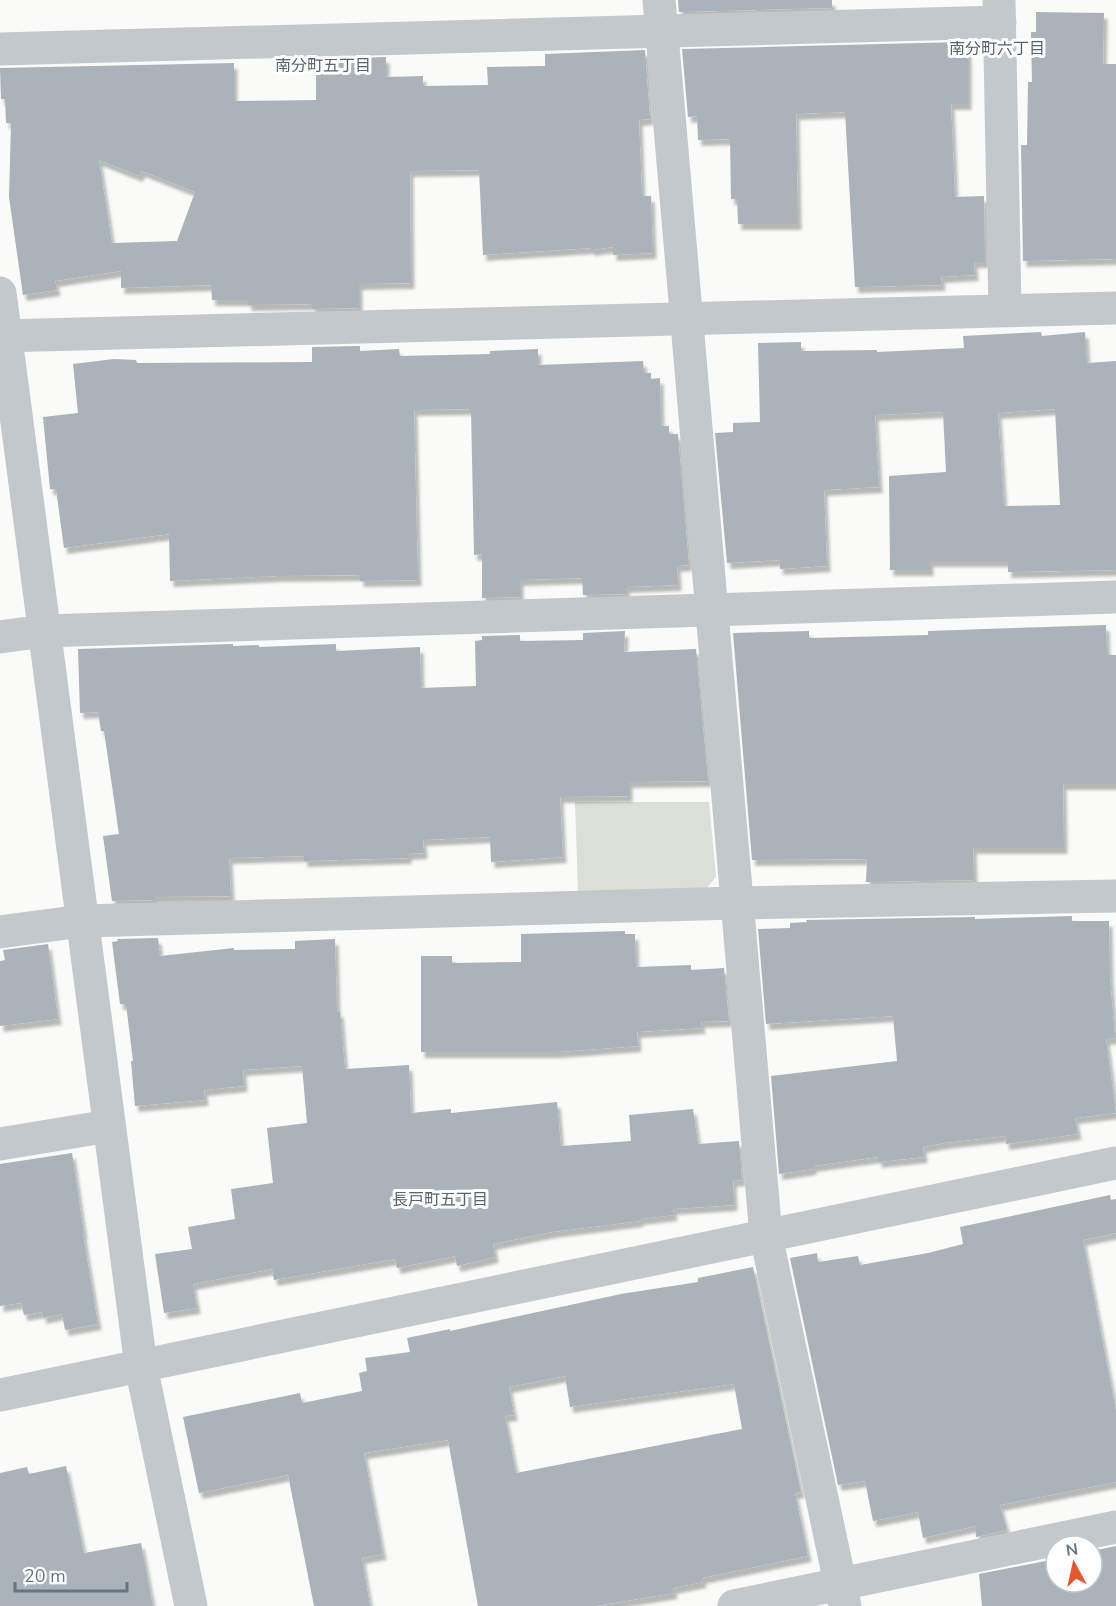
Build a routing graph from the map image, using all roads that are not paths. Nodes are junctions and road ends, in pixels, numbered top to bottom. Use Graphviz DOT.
graph roads {
  1 [pos="999,11"];
  2 [pos="660,15"];
  3 [pos="0,49"];
  4 [pos="0,293"];
  5 [pos="1116,308"];
  6 [pos="1005,310"];
  7 [pos="686,318"];
  8 [pos="3,335"];
  9 [pos="1116,597"];
  10 [pos="711,609"];
  11 [pos="44,631"];
  12 [pos="0,637"];
  13 [pos="1116,896"];
  14 [pos="736,903"];
  15 [pos="82,921"];
  16 [pos="0,932"];
  17 [pos="109,1126"];
  18 [pos="0,1144"];
  19 [pos="1116,1163"];
  20 [pos="766,1236"];
  21 [pos="141,1366"];
  22 [pos="0,1395"];
  23 [pos="1116,1527"];
  24 [pos="843,1595"];
  25 [pos="191,1606"];
  26 [pos="734,1606"];
  1 -- 2 [label="street"];
  1 -- 6 [label="street"];
  2 -- 3 [label="street"];
  2 -- 7 [label="street"];
  4 -- 8 [label="street"];
  5 -- 6 [label="street"];
  6 -- 7 [label="street"];
  7 -- 8 [label="street"];
  7 -- 10 [label="street"];
  8 -- 11 [label="street"];
  9 -- 10 [label="street"];
  10 -- 11 [label="street"];
  10 -- 14 [label="street"];
  11 -- 12 [label="street"];
  11 -- 15 [label="street"];
  13 -- 14 [label="street"];
  14 -- 15 [label="street"];
  14 -- 20 [label="street"];
  15 -- 16 [label="street"];
  15 -- 17 [label="street"];
  17 -- 18 [label="street"];
  17 -- 21 [label="street"];
  19 -- 20 [label="street"];
  20 -- 21 [label="street"];
  20 -- 24 [label="street"];
  21 -- 22 [label="street"];
  21 -- 25 [label="street"];
  23 -- 24 [label="street"];
  24 -- 26 [label="street"];
}
